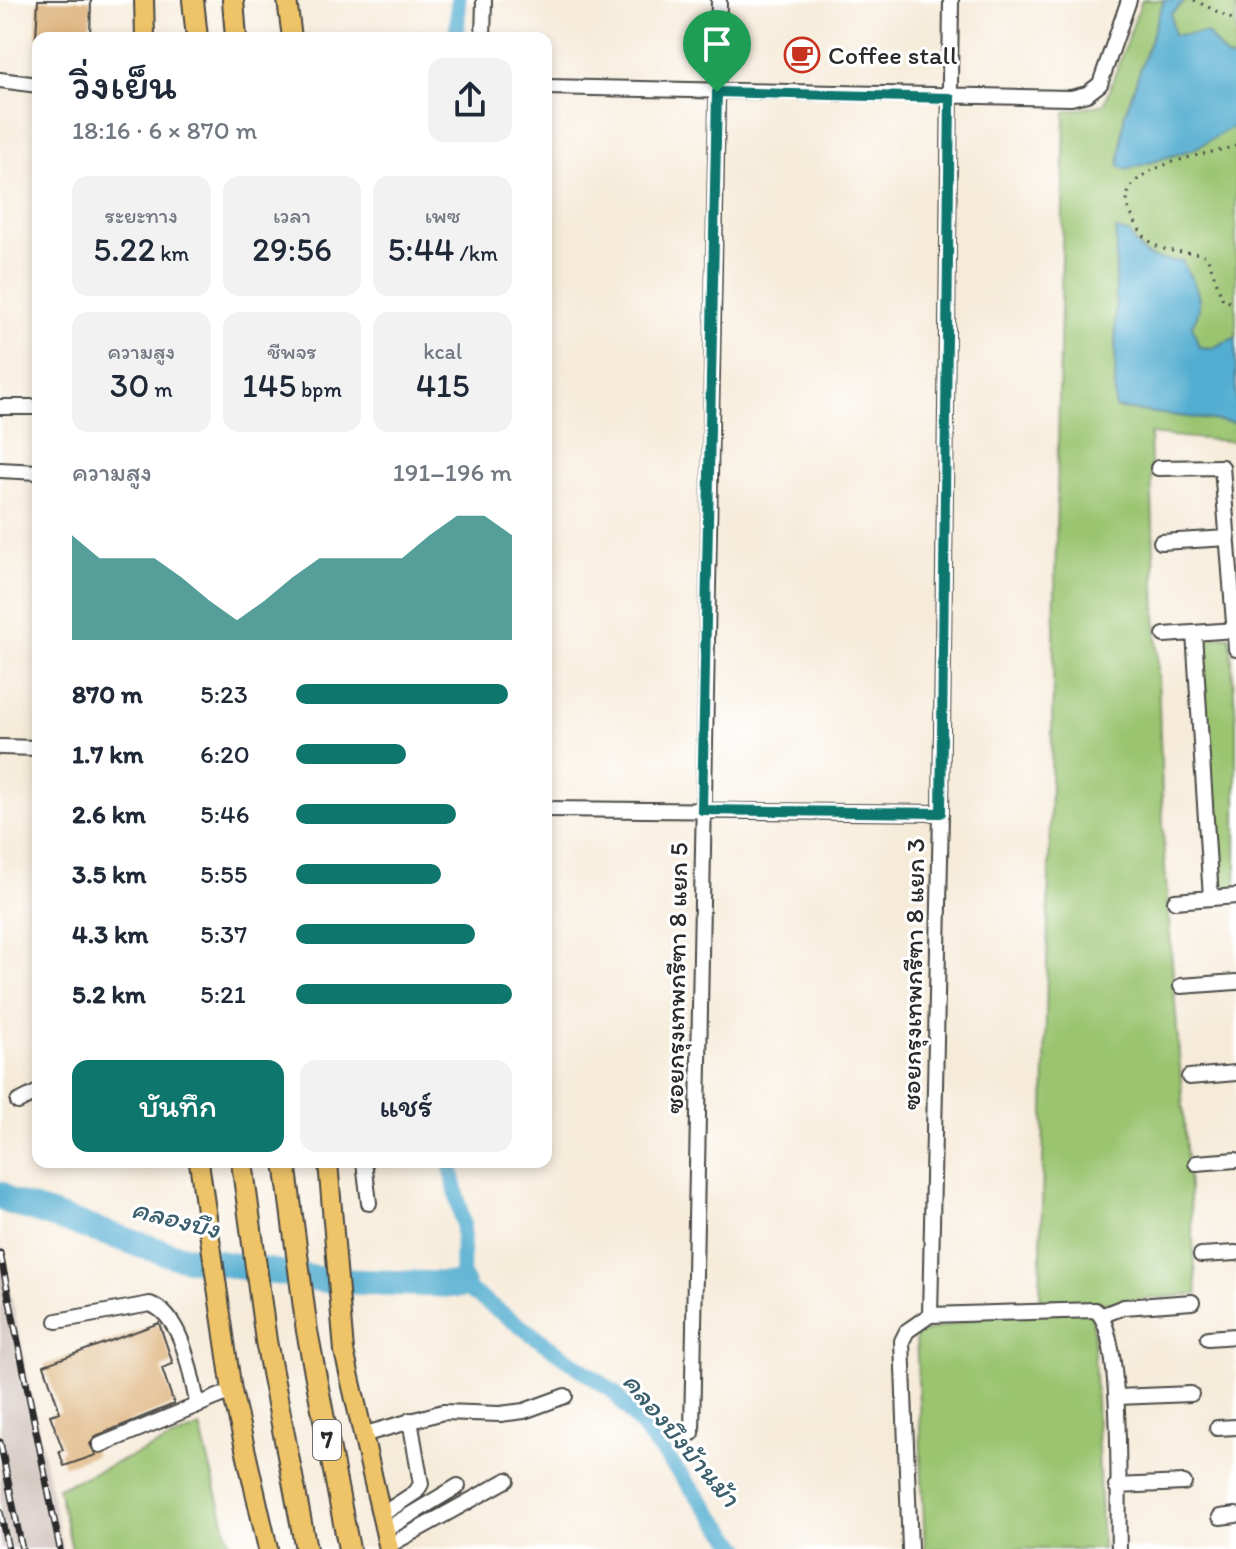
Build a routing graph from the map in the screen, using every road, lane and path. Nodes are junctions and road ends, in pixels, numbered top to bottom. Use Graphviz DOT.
graph roads {
  1 [pos="144,0"];
  2 [pos="193,0"];
  3 [pos="233,0"];
  4 [pos="287,0"];
  5 [pos="484,0"];
  6 [pos="719,0"];
  7 [pos="951,0"];
  8 [pos="1129,0"];
  9 [pos="1194,0"];
  10 [pos="1236,21"];
  11 [pos="145,32"];
  12 [pos="196,32"];
  13 [pos="236,32"];
  14 [pos="291,32"];
  15 [pos="483,32"];
  16 [pos="0,80"];
  17 [pos="32,84"];
  18 [pos="552,87"];
  19 [pos="717,92"];
  20 [pos="950,98"];
  21 [pos="1236,146"];
  22 [pos="1236,304"];
  23 [pos="0,407"];
  24 [pos="32,407"];
  25 [pos="1158,468"];
  26 [pos="0,470"];
  27 [pos="32,472"];
  28 [pos="1228,538"];
  29 [pos="1161,542"];
  30 [pos="1235,630"];
  31 [pos="1194,633"];
  32 [pos="1164,635"];
  33 [pos="1236,649"];
  34 [pos="0,747"];
  35 [pos="32,748"];
  36 [pos="552,809"];
  37 [pos="702,810"];
  38 [pos="941,813"];
  39 [pos="1236,896"];
  40 [pos="1211,898"];
  41 [pos="1175,901"];
  42 [pos="1236,982"];
  43 [pos="1181,986"];
  44 [pos="1236,1073"];
  45 [pos="1189,1077"];
  46 [pos="32,1095"];
  47 [pos="18,1102"];
  48 [pos="1236,1160"];
  49 [pos="1196,1163"];
  50 [pos="200,1168"];
  51 [pos="242,1168"];
  52 [pos="286,1168"];
  53 [pos="329,1168"];
  54 [pos="365,1168"];
  55 [pos="369,1203"];
  56 [pos="1236,1253"];
  57 [pos="1201,1255"];
  58 [pos="1192,1302"];
  59 [pos="930,1315"];
  60 [pos="1103,1315"];
  61 [pos="57,1321"];
  62 [pos="1236,1336"];
  63 [pos="1208,1338"];
  64 [pos="232,1391"];
  65 [pos="1191,1394"];
  66 [pos="565,1396"];
  67 [pos="1117,1397"];
  68 [pos="198,1406"];
  69 [pos="410,1420"];
  70 [pos="1236,1427"];
  71 [pos="1217,1428"];
  72 [pos="692,1433"];
  73 [pos="362,1435"];
  74 [pos="100,1445"];
  75 [pos="507,1480"];
  76 [pos="1184,1483"];
  77 [pos="458,1486"];
  78 [pos="1116,1486"];
  79 [pos="1236,1515"];
  80 [pos="1220,1517"];
  81 [pos="386,1535"];
  82 [pos="268,1549"];
  83 [pos="306,1549"];
  84 [pos="349,1549"];
  85 [pos="910,1549"];
  86 [pos="1119,1549"];
  1 -- 11 [label="main road"];
  2 -- 12 [label="highway"];
  3 -- 13 [label="highway"];
  4 -- 14 [label="main road"];
  5 -- 15 [label="street"];
  6 -- 19 [label="street, ซอยกรุงเทพกรีฑา 8 แยก 5"];
  7 -- 20 [label="street, ซอยกรุงเทพกรีฑา 8 แยก 3"];
  8 -- 20 [label="street"];
  9 -- 10 [label="path"];
  16 -- 17 [label="street"];
  18 -- 19 [label="street"];
  19 -- 20 [label="street"];
  19 -- 37 [label="street, ซอยกรุงเทพกรีฑา 8 แยก 5"];
  20 -- 38 [label="street, ซอยกรุงเทพกรีฑา 8 แยก 3"];
  21 -- 22 [label="path"];
  23 -- 24 [label="street"];
  25 -- 28 [label="street"];
  26 -- 27 [label="street"];
  28 -- 29 [label="street"];
  28 -- 30 [label="street"];
  30 -- 31 [label="street"];
  30 -- 33 [label="street"];
  31 -- 32 [label="street"];
  31 -- 40 [label="street"];
  34 -- 35 [label="street"];
  36 -- 37 [label="street"];
  37 -- 38 [label="street"];
  37 -- 72 [label="street, ซอยกรุงเทพกรีฑา 8 แยก 5"];
  38 -- 59 [label="street, ซอยกรุงเทพกรีฑา 8 แยก 3"];
  39 -- 40 [label="street"];
  40 -- 41 [label="street"];
  42 -- 43 [label="street"];
  44 -- 45 [label="street"];
  46 -- 47 [label="street"];
  48 -- 49 [label="street"];
  50 -- 64 [label="main road"];
  51 -- 83 [label="highway, 7"];
  52 -- 84 [label="highway, 7"];
  53 -- 73 [label="main road"];
  54 -- 55 [label="street"];
  56 -- 57 [label="street"];
  58 -- 60 [label="street"];
  59 -- 60 [label="street"];
  59 -- 85 [label="street"];
  60 -- 67 [label="street"];
  61 -- 68 [label="street"];
  62 -- 63 [label="street"];
  64 -- 68 [label="street"];
  64 -- 82 [label="main road"];
  65 -- 67 [label="street"];
  66 -- 69 [label="street"];
  67 -- 78 [label="street"];
  68 -- 74 [label="street"];
  69 -- 73 [label="street"];
  69 -- 81 [label="street"];
  70 -- 71 [label="street"];
  73 -- 81 [label="main road"];
  75 -- 81 [label="street"];
  76 -- 78 [label="street"];
  77 -- 81 [label="street"];
  78 -- 86 [label="street"];
  79 -- 80 [label="street"];
}
